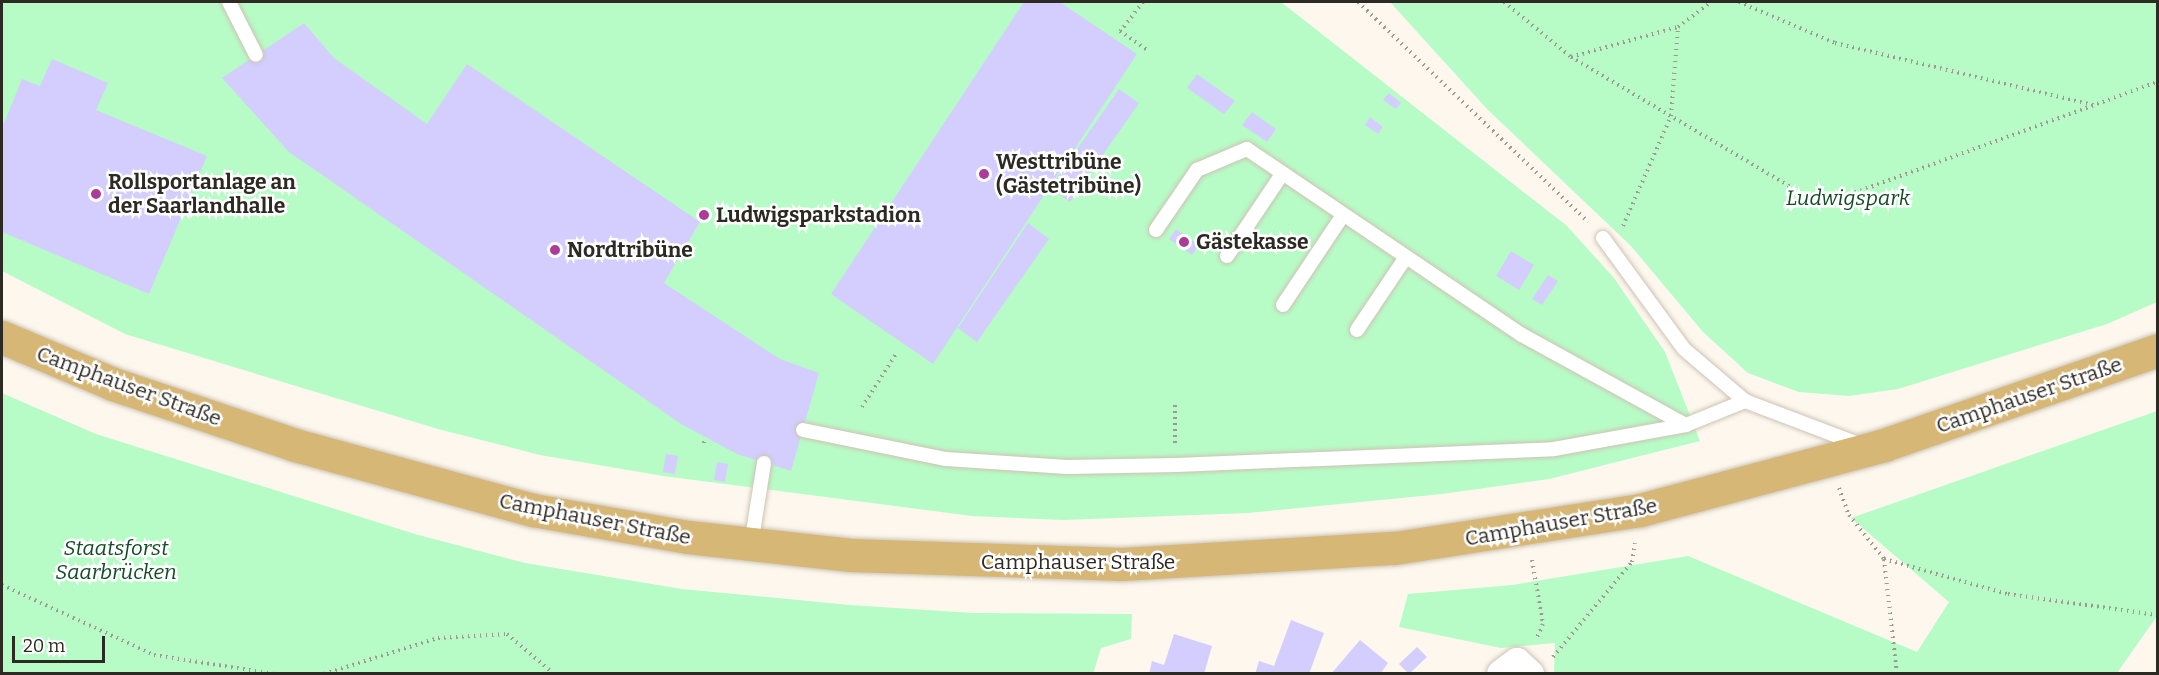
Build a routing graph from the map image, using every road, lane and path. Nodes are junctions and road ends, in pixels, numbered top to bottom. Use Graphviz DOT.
graph roads {
  1 [pos="229,2"];
  2 [pos="1143,2"];
  3 [pos="1358,2"];
  4 [pos="1504,2"];
  5 [pos="1711,2"];
  6 [pos="1739,2"];
  7 [pos="1677,27"];
  8 [pos="1147,50"];
  9 [pos="256,55"];
  10 [pos="1571,57"];
  11 [pos="2157,82"];
  12 [pos="2096,105"];
  13 [pos="1671,116"];
  14 [pos="1282,174"];
  15 [pos="1343,215"];
  16 [pos="1156,230"];
  17 [pos="1603,238"];
  18 [pos="1612,252"];
  19 [pos="1227,256"];
  20 [pos="1406,257"];
  21 [pos="1283,305"];
  22 [pos="1358,330"];
  23 [pos="2,337"];
  24 [pos="2157,350"];
  25 [pos="896,354"];
  26 [pos="1745,401"];
  27 [pos="1175,402"];
  28 [pos="862,407"];
  29 [pos="1686,425"];
  30 [pos="802,430"];
  31 [pos="705,437"];
  32 [pos="704,443"];
  33 [pos="1175,446"];
  34 [pos="1871,449"];
  35 [pos="764,463"];
  36 [pos="1640,510"];
  37 [pos="1849,515"];
  38 [pos="1527,531"];
  39 [pos="751,545"];
  40 [pos="1884,559"];
  41 [pos="2,585"];
  42 [pos="2157,615"];
  43 [pos="1519,671"];
  44 [pos="275,674"];
  45 [pos="324,674"];
  46 [pos="554,674"];
  47 [pos="1897,674"];
  1 -- 9 [label="lane"];
  2 -- 8 [label="path"];
  3 -- 17 [label="path"];
  4 -- 10 [label="path"];
  5 -- 7 [label="path"];
  6 -- 12 [label="path"];
  7 -- 10 [label="path"];
  7 -- 13 [label="path"];
  10 -- 13 [label="path"];
  11 -- 12 [label="path"];
  12 -- 13 [label="path"];
  13 -- 18 [label="path"];
  14 -- 15 [label="lane"];
  14 -- 16 [label="lane"];
  14 -- 19 [label="lane"];
  15 -- 20 [label="lane"];
  15 -- 21 [label="lane"];
  17 -- 18 [label="lane"];
  18 -- 26 [label="lane"];
  20 -- 22 [label="lane"];
  20 -- 29 [label="lane"];
  23 -- 39 [label="main road, Camphauser Straße"];
  24 -- 34 [label="main road, Camphauser Straße"];
  25 -- 28 [label="path"];
  26 -- 29 [label="lane"];
  26 -- 34 [label="lane"];
  27 -- 33 [label="path"];
  29 -- 30 [label="lane"];
  31 -- 32 [label="path"];
  34 -- 36 [label="main road, Camphauser Straße"];
  35 -- 39 [label="lane"];
  36 -- 38 [label="main road, Camphauser Straße"];
  36 -- 43 [label="path"];
  37 -- 40 [label="path"];
  38 -- 39 [label="main road, Camphauser Straße"];
  38 -- 43 [label="path"];
  40 -- 42 [label="path"];
  40 -- 47 [label="path"];
  41 -- 44 [label="path"];
  45 -- 46 [label="path"];
}
